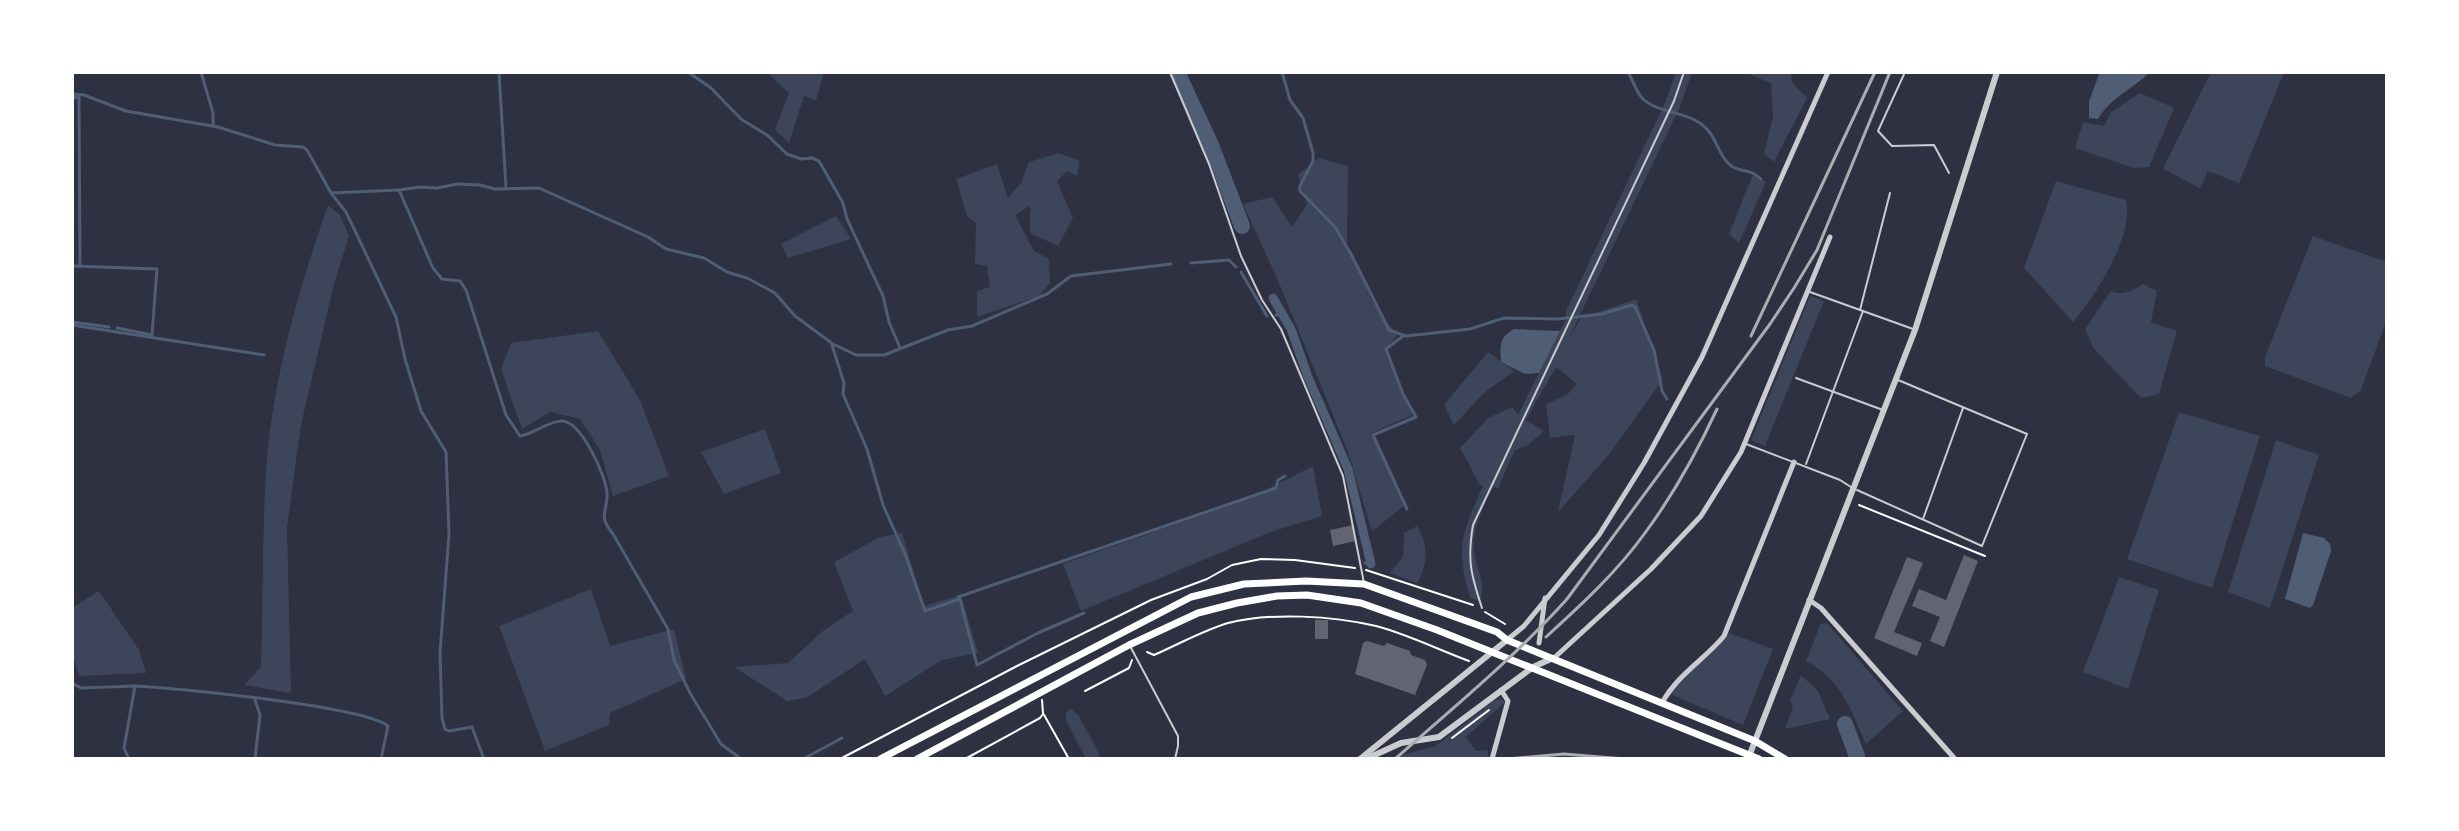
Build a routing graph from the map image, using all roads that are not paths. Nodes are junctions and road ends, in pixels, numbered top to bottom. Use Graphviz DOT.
graph roads {
  1 [pos="1170,72"];
  2 [pos="1684,72"];
  3 [pos="1828,72"];
  4 [pos="1905,72"];
  5 [pos="1997,72"];
  6 [pos="1949,173"];
  7 [pos="1890,193"];
  8 [pos="1830,237"];
  9 [pos="1808,292"];
  10 [pos="1862,311"];
  11 [pos="1915,330"];
  12 [pos="1796,378"];
  13 [pos="1897,379"];
  14 [pos="1833,391"];
  15 [pos="1964,407"];
  16 [pos="1884,411"];
  17 [pos="1745,443"];
  18 [pos="1794,462"];
  19 [pos="1805,466"];
  20 [pos="1854,488"];
  21 [pos="1923,521"];
  22 [pos="1364,584"];
  23 [pos="1546,597"];
  24 [pos="1809,600"];
  25 [pos="1482,608"];
  26 [pos="1507,640"];
  27 [pos="1539,643"];
  28 [pos="1129,645"];
  29 [pos="1493,651"];
  30 [pos="1554,658"];
  31 [pos="1533,667"];
  32 [pos="1501,690"];
  33 [pos="1662,704"];
  34 [pos="1755,741"];
  35 [pos="1749,757"];
  36 [pos="880,759"];
  37 [pos="917,759"];
  38 [pos="1175,759"];
  39 [pos="1363,759"];
  40 [pos="1492,759"];
  41 [pos="1759,759"];
  42 [pos="1785,759"];
  43 [pos="1955,759"];
  1 -- 22 [label="lane"];
  2 -- 25 [label="lane"];
  3 -- 23 [label="street"];
  4 -- 6 [label="lane"];
  5 -- 11 [label="street"];
  7 -- 10 [label="lane"];
  8 -- 9 [label="street"];
  9 -- 10 [label="lane"];
  9 -- 17 [label="street"];
  10 -- 11 [label="lane"];
  10 -- 14 [label="lane"];
  11 -- 13 [label="street"];
  12 -- 14 [label="lane"];
  13 -- 15 [label="lane"];
  13 -- 16 [label="street"];
  14 -- 16 [label="lane"];
  14 -- 19 [label="lane"];
  15 -- 21 [label="lane"];
  15 -- 21 [label="lane"];
  16 -- 20 [label="street"];
  17 -- 18 [label="lane"];
  17 -- 30 [label="street"];
  18 -- 19 [label="lane"];
  18 -- 33 [label="street"];
  19 -- 20 [label="lane"];
  20 -- 21 [label="lane"];
  20 -- 24 [label="street"];
  22 -- 26 [label="main road"];
  22 -- 36 [label="main road"];
  23 -- 26 [label="street"];
  23 -- 27 [label="street"];
  24 -- 34 [label="street"];
  24 -- 43 [label="street"];
  26 -- 29 [label="street"];
  26 -- 30 [label="main road"];
  28 -- 29 [label="main road"];
  28 -- 37 [label="main road"];
  28 -- 38 [label="lane"];
  29 -- 31 [label="main road"];
  29 -- 39 [label="street"];
  30 -- 31 [label="street"];
  30 -- 33 [label="main road"];
  31 -- 32 [label="street"];
  31 -- 35 [label="main road"];
  32 -- 39 [label="street"];
  32 -- 40 [label="street"];
  33 -- 34 [label="main road"];
  34 -- 35 [label="street"];
  34 -- 42 [label="main road"];
  35 -- 41 [label="main road"];
}
